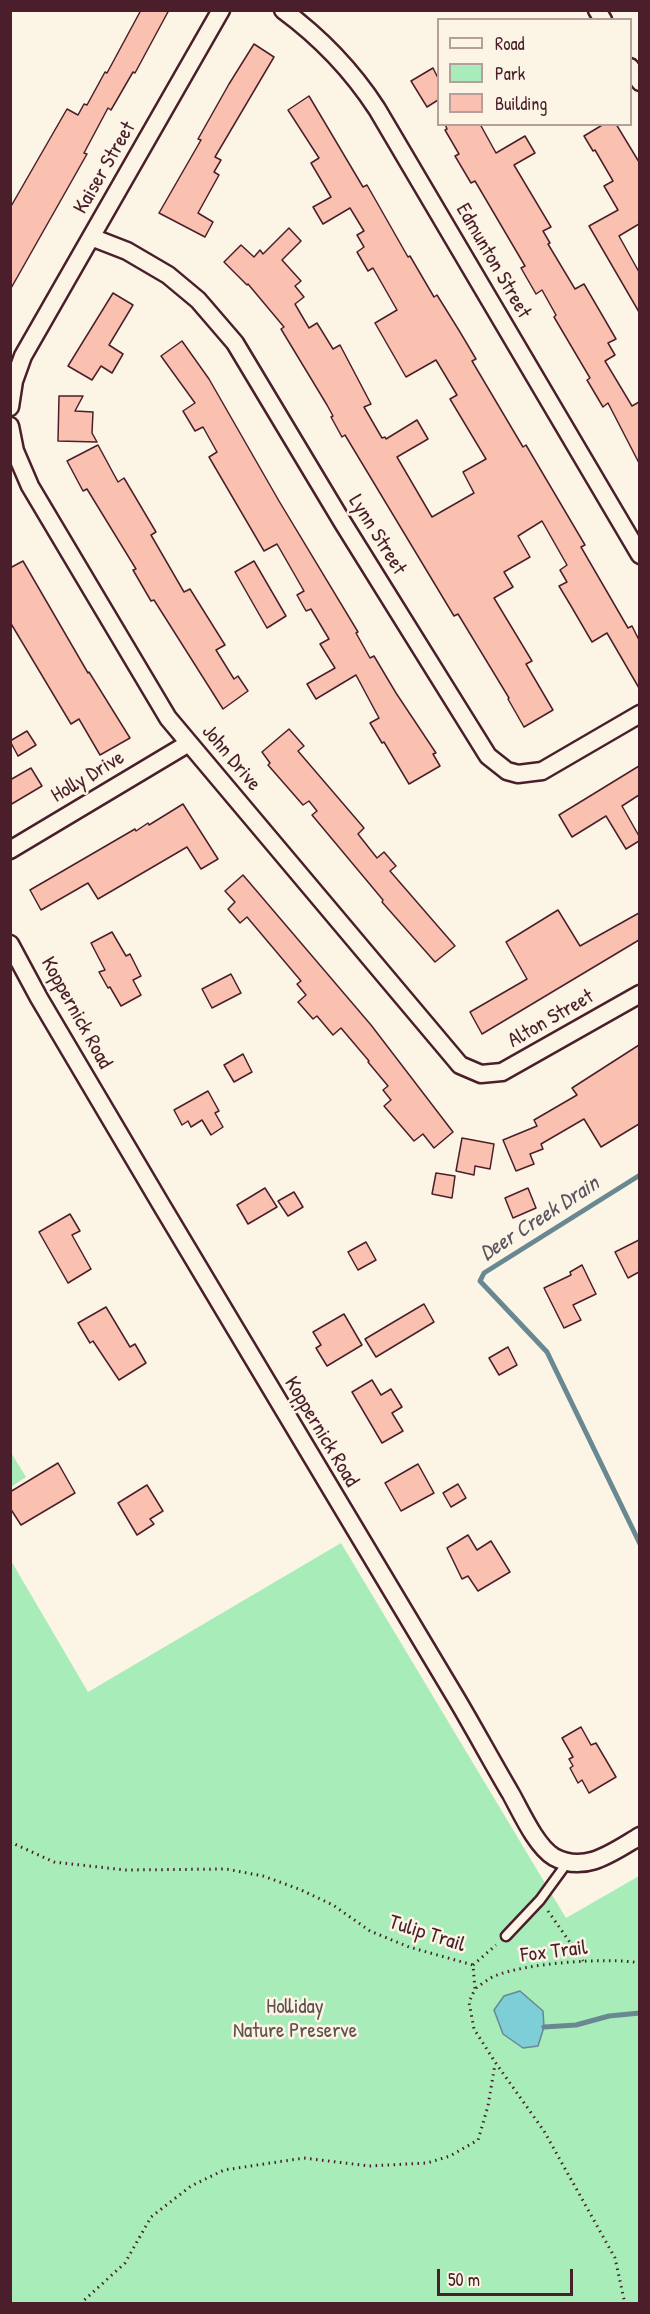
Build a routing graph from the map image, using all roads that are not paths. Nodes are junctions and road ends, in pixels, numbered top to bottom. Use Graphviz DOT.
graph roads {
  1 [pos="221,10"];
  2 [pos="283,10"];
  3 [pos="91,237"];
  4 [pos="10,407"];
  5 [pos="10,426"];
  6 [pos="639,555"];
  7 [pos="639,714"];
  8 [pos="189,743"];
  9 [pos="10,850"];
  10 [pos="10,944"];
  11 [pos="639,994"];
  12 [pos="481,1074"];
  13 [pos="639,1836"];
  14 [pos="567,1863"];
  15 [pos="506,1936"];
  1 -- 3 [label="street, Kaiser Street"];
  2 -- 6 [label="street, Edmunton Street"];
  3 -- 4 [label="street, Kaiser Street"];
  3 -- 7 [label="street, Lynn Street"];
  5 -- 8 [label="street, John Drive"];
  8 -- 9 [label="street, Holly Drive"];
  8 -- 12 [label="street, John Drive"];
  10 -- 14 [label="street, Koppernick Road"];
  11 -- 12 [label="street, Alton Street"];
  13 -- 14 [label="street"];
  14 -- 15 [label="lane"];
}
